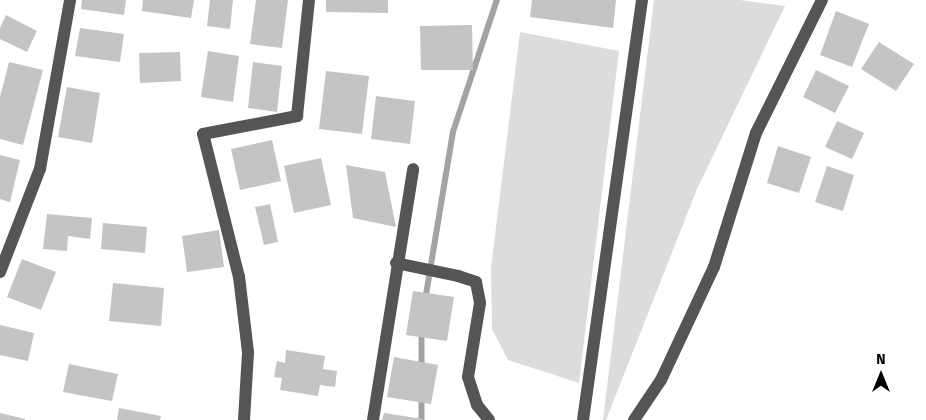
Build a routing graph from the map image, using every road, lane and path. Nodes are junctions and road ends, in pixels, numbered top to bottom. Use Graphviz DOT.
graph roads {
  1 [pos="70,0"];
  2 [pos="309,0"];
  3 [pos="642,0"];
  4 [pos="822,0"];
  5 [pos="414,169"];
  6 [pos="396,264"];
  7 [pos="0,272"];
  8 [pos="244,420"];
  9 [pos="373,420"];
  10 [pos="489,420"];
  11 [pos="583,420"];
  12 [pos="634,420"];
  1 -- 7 [label="street"];
  2 -- 8 [label="street"];
  3 -- 11 [label="street"];
  4 -- 12 [label="street"];
  5 -- 6 [label="street"];
  6 -- 9 [label="street"];
  6 -- 10 [label="street"];
}
